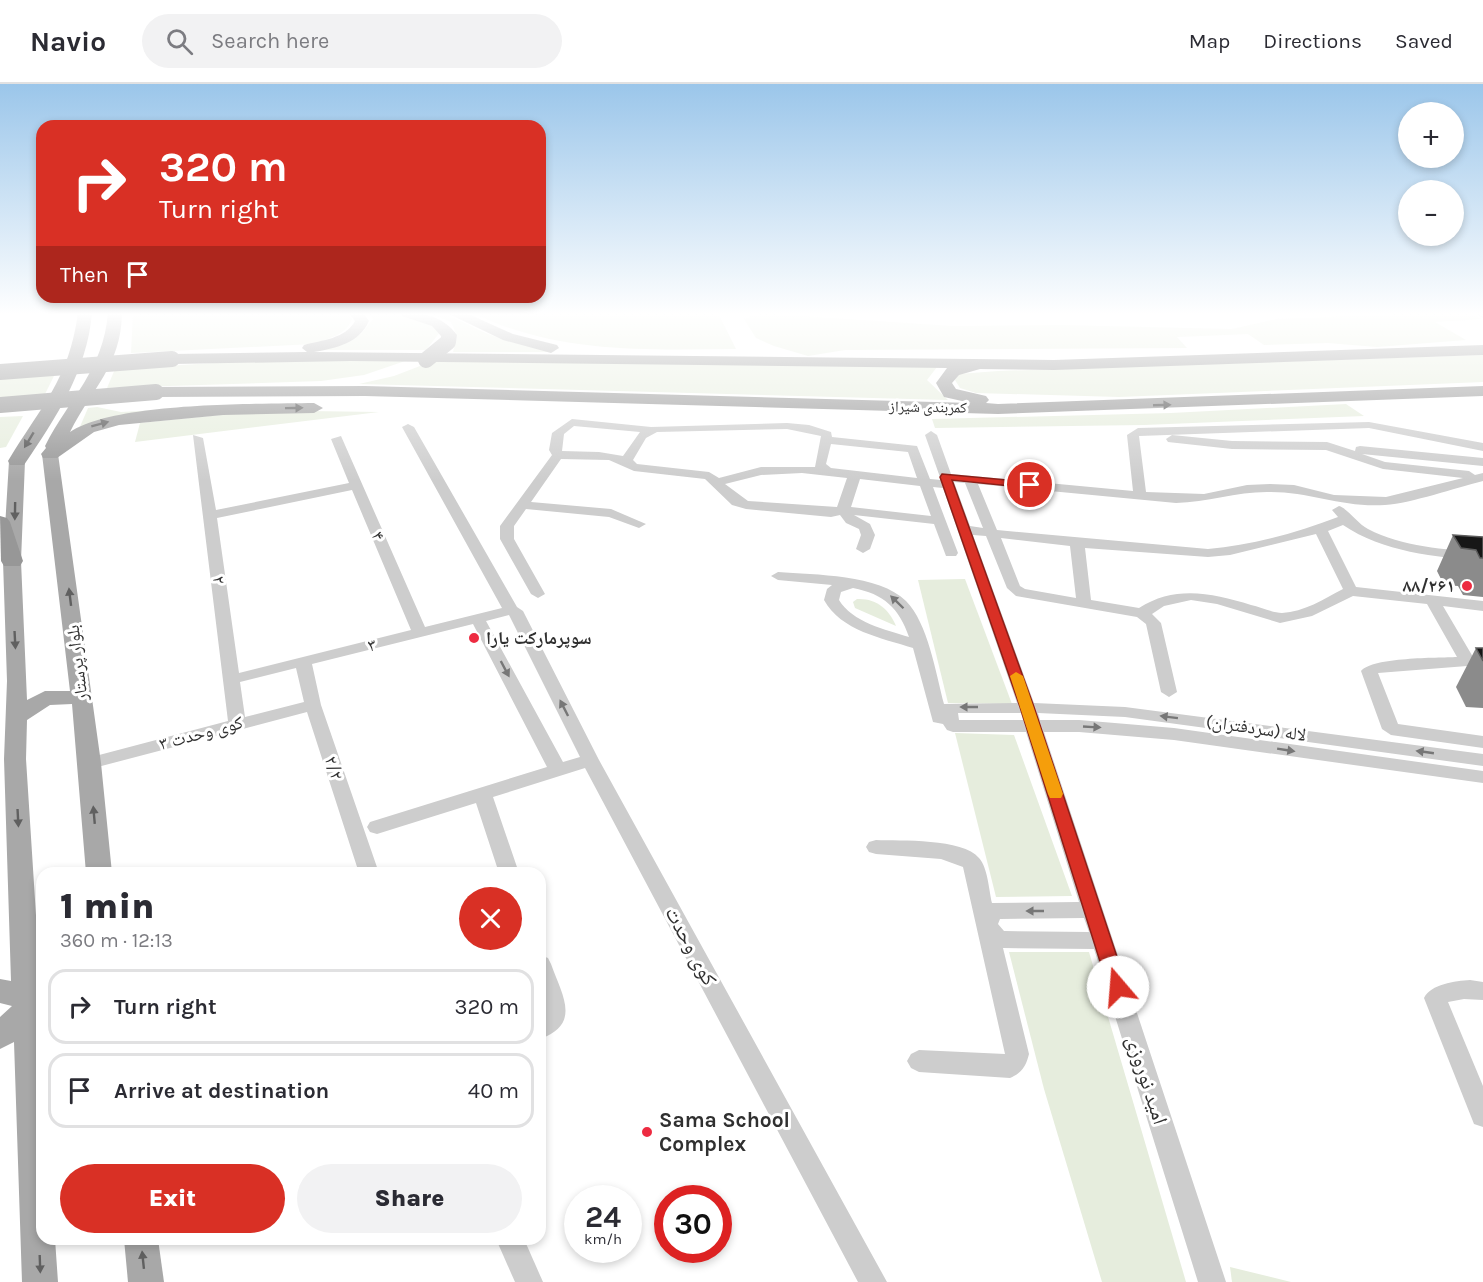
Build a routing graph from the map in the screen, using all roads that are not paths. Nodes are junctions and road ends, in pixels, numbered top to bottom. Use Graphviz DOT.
graph roads {
  1 [pos="41,369"];
  2 [pos="75,369"];
  3 [pos="102,369"];
  4 [pos="400,369"];
  5 [pos="974,369"];
  6 [pos="0,372"];
  7 [pos="234,390"];
  8 [pos="1483,391"];
  9 [pos="0,405"];
  10 [pos="1122,406"];
  11 [pos="998,409"];
  12 [pos="1310,425"];
  13 [pos="408,427"];
  14 [pos="650,430"];
  15 [pos="931,435"];
  16 [pos="1133,435"];
  17 [pos="197,438"];
  18 [pos="337,439"];
  19 [pos="825,440"];
  20 [pos="1322,446"];
  21 [pos="1483,447"];
  22 [pos="1338,448"];
  23 [pos="50,454"];
  24 [pos="558,455"];
  25 [pos="16,460"];
  26 [pos="627,460"];
  27 [pos="1483,462"];
  28 [pos="1398,468"];
  29 [pos="827,471"];
  30 [pos="855,474"];
  31 [pos="970,479"];
  32 [pos="947,481"];
  33 [pos="718,482"];
  34 [pos="925,482"];
  35 [pos="356,486"];
  36 [pos="1414,492"];
  37 [pos="1140,496"];
  38 [pos="1334,499"];
  39 [pos="522,504"];
  40 [pos="843,510"];
  41 [pos="210,515"];
  42 [pos="940,520"];
  43 [pos="1343,520"];
  44 [pos="0,522"];
  45 [pos="639,524"];
  46 [pos="1320,529"];
  47 [pos="966,530"];
  48 [pos="993,532"];
  49 [pos="1077,543"];
  50 [pos="863,549"];
  51 [pos="951,553"];
  52 [pos="1483,557"];
  53 [pos="8,569"];
  54 [pos="778,576"];
  55 [pos="853,584"];
  56 [pos="1351,591"];
  57 [pos="538,594"];
  58 [pos="1433,600"];
  59 [pos="1084,603"];
  60 [pos="1483,606"];
  61 [pos="511,610"];
  62 [pos="1142,614"];
  63 [pos="477,618"];
  64 [pos="420,633"];
  65 [pos="918,645"];
  66 [pos="303,662"];
  67 [pos="1475,663"];
  68 [pos="78,667"];
  69 [pos="233,679"];
  70 [pos="17,681"];
  71 [pos="1169,692"];
  72 [pos="81,697"];
  73 [pos="313,705"];
  74 [pos="1027,707"];
  75 [pos="16,717"];
  76 [pos="949,718"];
  77 [pos="237,723"];
  78 [pos="1034,728"];
  79 [pos="1483,742"];
  80 [pos="1371,744"];
  81 [pos="590,760"];
  82 [pos="1483,760"];
  83 [pos="90,763"];
  84 [pos="1379,764"];
  85 [pos="558,770"];
  86 [pos="1483,777"];
  87 [pos="483,795"];
  88 [pos="377,827"];
  89 [pos="876,847"];
  90 [pos="99,867"];
  91 [pos="367,867"];
  92 [pos="507,867"];
  93 [pos="1093,910"];
  94 [pos="987,925"];
  95 [pos="1103,941"];
  96 [pos="546,982"];
  97 [pos="1483,991"];
  98 [pos="18,999"];
  99 [pos="547,1024"];
  100 [pos="0,1036"];
  101 [pos="919,1060"];
  102 [pos="1483,1116"];
  103 [pos="36,1231"];
  104 [pos="37,1245"];
  105 [pos="142,1245"];
  106 [pos="513,1245"];
  107 [pos="40,1282"];
  108 [pos="146,1282"];
  109 [pos="529,1282"];
  110 [pos="873,1282"];
  111 [pos="1212,1282"];
  1 -- 6 [label="highway, bridge"];
  2 -- 25 [label="highway, one-way"];
  3 -- 23 [label="highway"];
  4 -- 7 [label="highway, bridge"];
  5 -- 10 [label="highway"];
  7 -- 9 [label="highway, کمربندی شیراز, bridge"];
  7 -- 11 [label="highway, کمربندی شیراز"];
  10 -- 8 [label="highway, کمربندی شیراز, one-way"];
  10 -- 11 [label="highway, کمربندی شیراز"];
  23 -- 11 [label="highway, one-way"];
  12 -- 16 [label="street"];
  12 -- 20 [label="street"];
  12 -- 21 [label="street"];
  13 -- 61 [label="street, کوی وحدت"];
  14 -- 19 [label="street"];
  14 -- 24 [label="street"];
  14 -- 26 [label="street"];
  15 -- 32 [label="street, امید نوروزی"];
  16 -- 20 [label="street"];
  16 -- 37 [label="street"];
  17 -- 41 [label="street, ۲"];
  18 -- 35 [label="street, ۴"];
  19 -- 29 [label="street"];
  19 -- 34 [label="street"];
  20 -- 22 [label="street"];
  22 -- 27 [label="street"];
  22 -- 28 [label="street"];
  68 -- 23 [label="main road, بلوار پرستار, one-way"];
  24 -- 26 [label="street"];
  24 -- 39 [label="street"];
  25 -- 53 [label="main road, one-way"];
  26 -- 33 [label="street"];
  28 -- 36 [label="street"];
  28 -- 36 [label="street"];
  29 -- 30 [label="street"];
  29 -- 33 [label="street"];
  30 -- 34 [label="street"];
  30 -- 40 [label="street"];
  31 -- 32 [label="street"];
  31 -- 37 [label="street"];
  31 -- 48 [label="street"];
  32 -- 34 [label="street"];
  32 -- 47 [label="street, امید نوروزی"];
  33 -- 40 [label="street"];
  34 -- 42 [label="street"];
  35 -- 41 [label="street"];
  35 -- 64 [label="street, ۴"];
  36 -- 38 [label="street"];
  37 -- 38 [label="street"];
  38 -- 43 [label="street"];
  39 -- 45 [label="street"];
  39 -- 57 [label="street"];
  40 -- 42 [label="street"];
  40 -- 50 [label="street"];
  41 -- 69 [label="street, ۲"];
  42 -- 51 [label="street"];
  43 -- 46 [label="street"];
  43 -- 52 [label="street"];
  44 -- 53 [label="highway"];
  46 -- 49 [label="street"];
  46 -- 56 [label="street"];
  47 -- 48 [label="street"];
  47 -- 74 [label="street, امید نوروزی"];
  48 -- 49 [label="street"];
  48 -- 59 [label="street"];
  49 -- 59 [label="street"];
  53 -- 70 [label="main road, one-way"];
  54 -- 55 [label="street"];
  65 -- 55 [label="street, one-way"];
  55 -- 65 [label="street"];
  56 -- 58 [label="street"];
  56 -- 62 [label="street"];
  58 -- 60 [label="street"];
  58 -- 67 [label="street"];
  59 -- 62 [label="street"];
  61 -- 63 [label="street, ۳"];
  81 -- 61 [label="street, کوی وحدت, one-way"];
  62 -- 71 [label="street"];
  63 -- 64 [label="street, ۳"];
  63 -- 85 [label="street, one-way"];
  64 -- 66 [label="street, ۳"];
  65 -- 76 [label="street"];
  66 -- 69 [label="street, ۳"];
  66 -- 73 [label="street, ۲/۲"];
  67 -- 79 [label="street"];
  68 -- 70 [label="main road"];
  68 -- 72 [label="main road, بلوار پرستار"];
  69 -- 77 [label="street, ۲"];
  70 -- 75 [label="main road"];
  72 -- 75 [label="main road"];
  72 -- 83 [label="main road, بلوار پرستار"];
  73 -- 77 [label="street, کوی وحدت ۳"];
  73 -- 91 [label="street, ۲/۲"];
  74 -- 76 [label="street, لاله (سردفتران), one-way"];
  74 -- 78 [label="street, امید نوروزی"];
  80 -- 74 [label="street, لاله (سردفتران), one-way"];
  75 -- 98 [label="main road, one-way"];
  76 -- 78 [label="street, لاله (سردفتران)"];
  77 -- 83 [label="street, کوی وحدت ۳"];
  78 -- 84 [label="street, لاله (سردفتران), one-way"];
  78 -- 93 [label="street, امید نوروزی"];
  82 -- 80 [label="street, لاله (سردفتران), one-way"];
  80 -- 84 [label="street"];
  81 -- 85 [label="street"];
  81 -- 110 [label="street, کوی وحدت"];
  90 -- 83 [label="main road, بلوار پرستار, one-way"];
  84 -- 86 [label="street, لاله (سردفتران)"];
  85 -- 87 [label="street"];
  87 -- 88 [label="street"];
  87 -- 92 [label="street"];
  89 -- 94 [label="street"];
  93 -- 94 [label="street, one-way"];
  93 -- 95 [label="street, امید نوروزی"];
  94 -- 95 [label="street"];
  94 -- 101 [label="street"];
  95 -- 111 [label="street, امید نوروزی"];
  96 -- 99 [label="street"];
  97 -- 102 [label="street"];
  98 -- 100 [label="main road"];
  98 -- 103 [label="main road, one-way"];
  104 -- 107 [label="main road, one-way"];
  108 -- 105 [label="main road, one-way"];
  106 -- 109 [label="street"];
}
